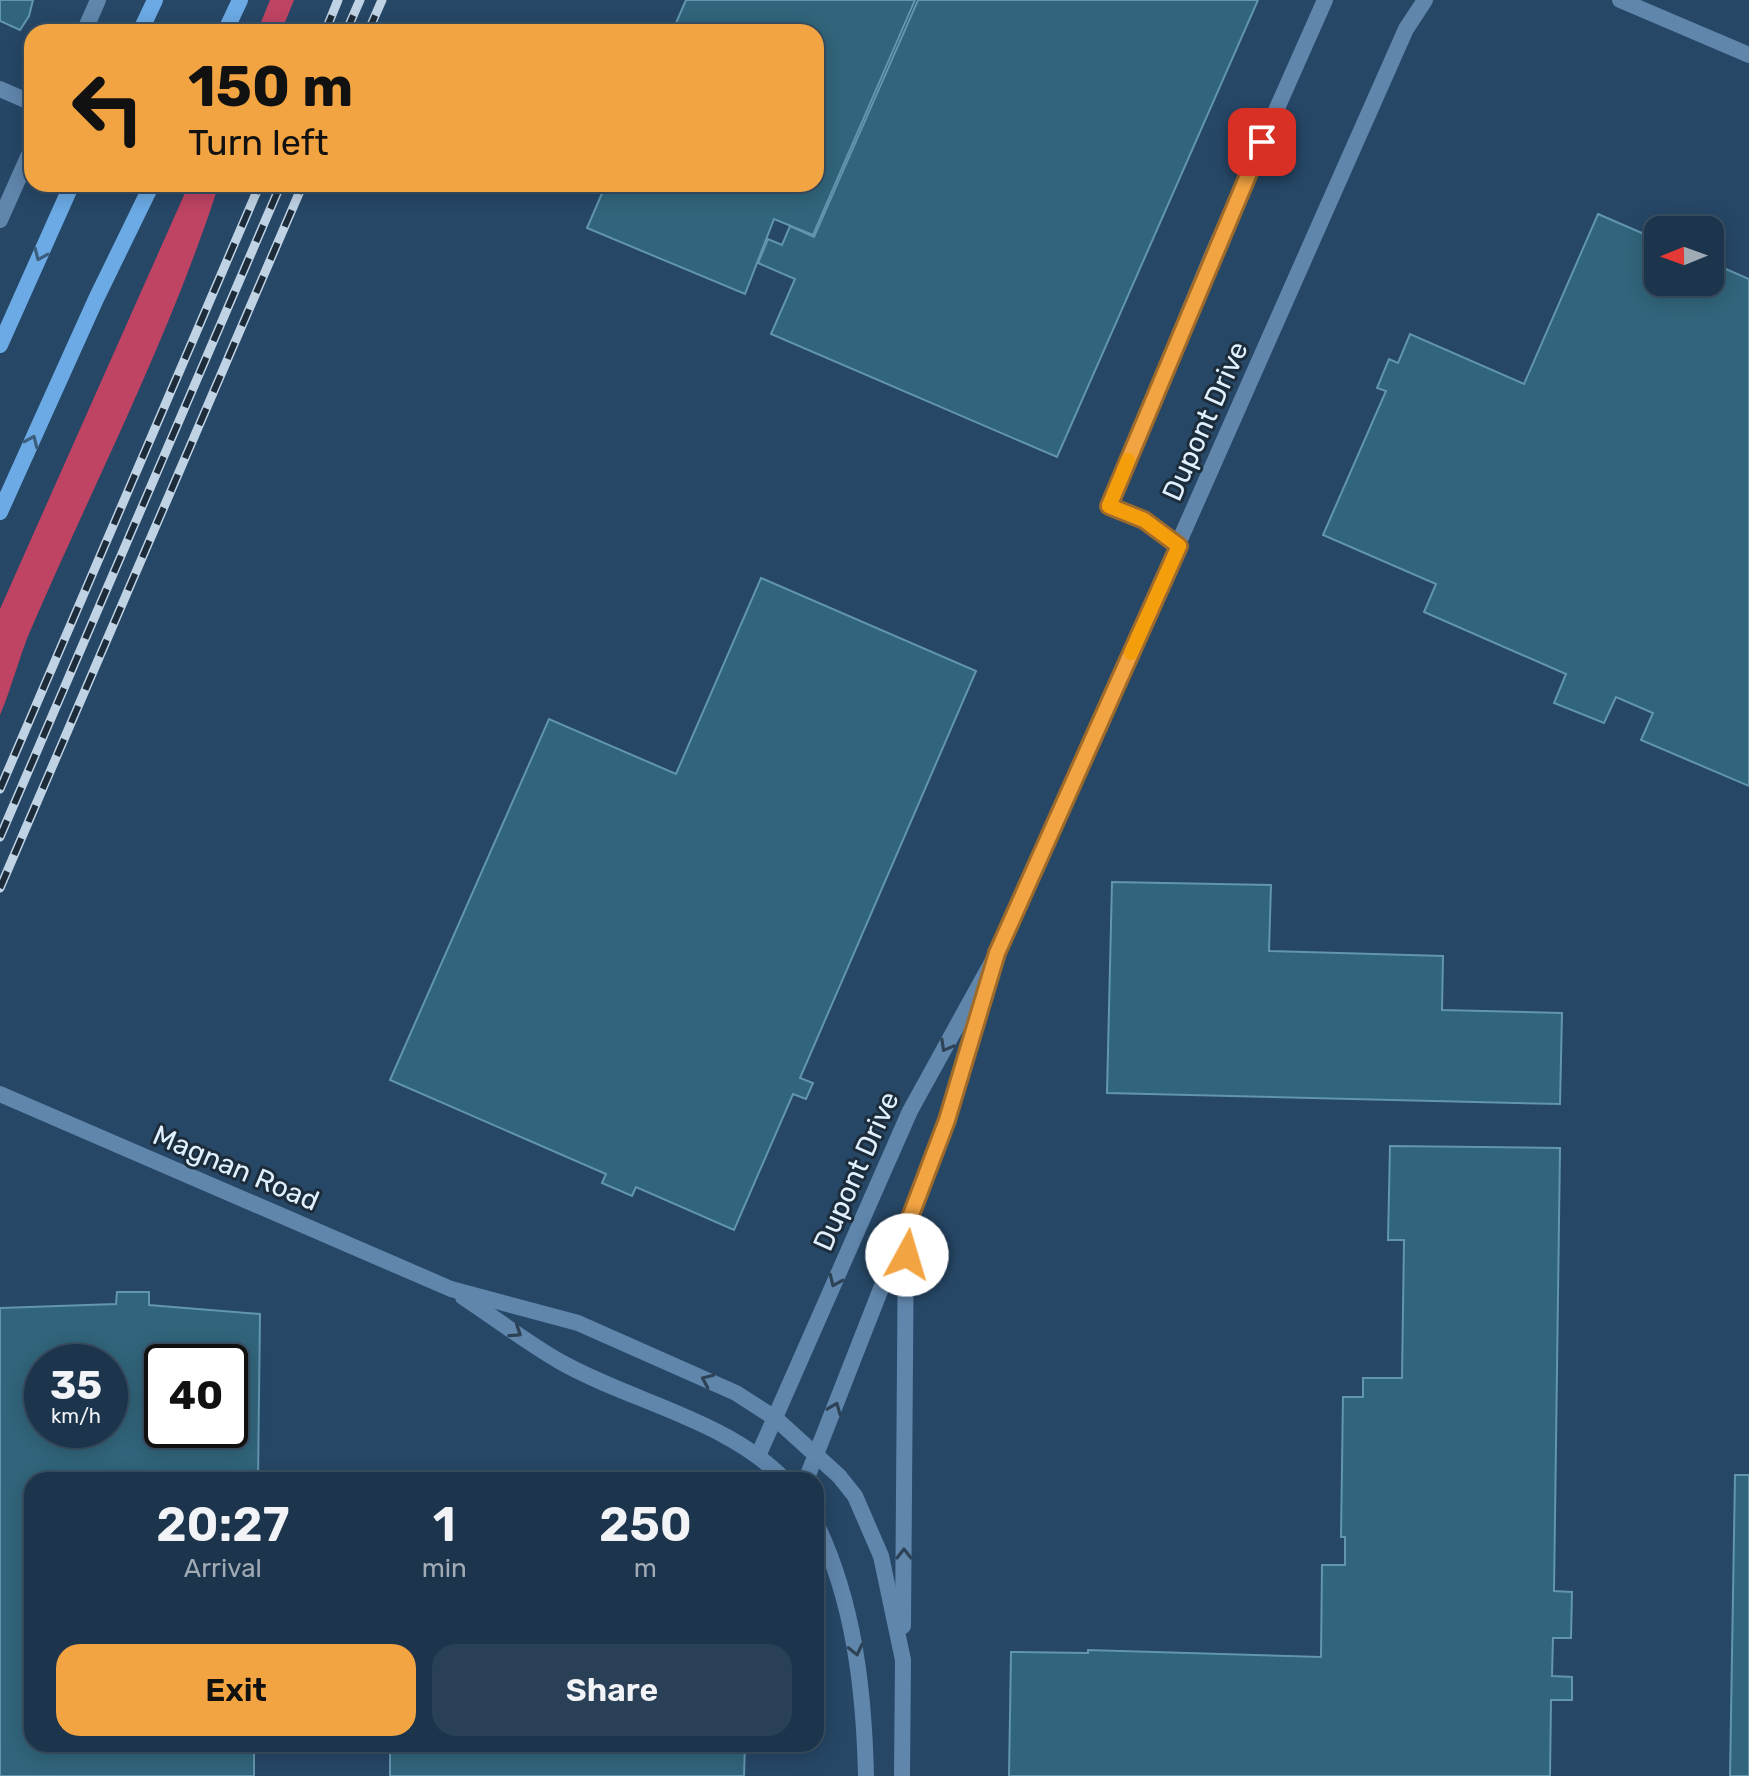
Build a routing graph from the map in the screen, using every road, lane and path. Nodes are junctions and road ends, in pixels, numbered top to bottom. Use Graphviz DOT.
graph roads {
  1 [pos="98,0"];
  2 [pos="155,0"];
  3 [pos="240,0"];
  4 [pos="1325,0"];
  5 [pos="1425,0"];
  6 [pos="1620,0"];
  7 [pos="88,24"];
  8 [pos="144,24"];
  9 [pos="229,24"];
  10 [pos="1749,55"];
  11 [pos="0,89"];
  12 [pos="24,100"];
  13 [pos="24,166"];
  14 [pos="68,192"];
  15 [pos="148,192"];
  16 [pos="0,220"];
  17 [pos="0,345"];
  18 [pos="0,512"];
  19 [pos="1179,546"];
  20 [pos="997,953"];
  21 [pos="0,1094"];
  22 [pos="906,1228"];
  23 [pos="451,1289"];
  24 [pos="775,1418"];
  25 [pos="816,1454"];
  26 [pos="758,1456"];
  27 [pos="776,1472"];
  28 [pos="809,1472"];
  29 [pos="824,1539"];
  30 [pos="903,1660"];
  31 [pos="866,1776"];
  32 [pos="902,1776"];
  1 -- 7 [label="street"];
  2 -- 8 [label="main road"];
  3 -- 9 [label="main road"];
  4 -- 19 [label="street"];
  5 -- 19 [label="street, Dupont Drive"];
  6 -- 10 [label="street"];
  11 -- 12 [label="street"];
  13 -- 16 [label="street"];
  14 -- 17 [label="main road, one-way"];
  18 -- 15 [label="main road, one-way"];
  19 -- 20 [label="street, Dupont Drive"];
  20 -- 22 [label="street, Dupont Drive"];
  20 -- 24 [label="street, Dupont Drive, one-way"];
  21 -- 23 [label="street, Magnan Road"];
  25 -- 22 [label="street, Dupont Drive, one-way"];
  30 -- 22 [label="street, one-way"];
  24 -- 23 [label="street, Magnan Road, one-way"];
  23 -- 26 [label="street, Magnan Road, one-way"];
  24 -- 25 [label="street"];
  24 -- 26 [label="street, Dupont Drive"];
  25 -- 28 [label="street, Dupont Drive"];
  25 -- 30 [label="street"];
  26 -- 27 [label="street, Magnan Road"];
  29 -- 31 [label="street, one-way"];
  30 -- 32 [label="street"];
}
